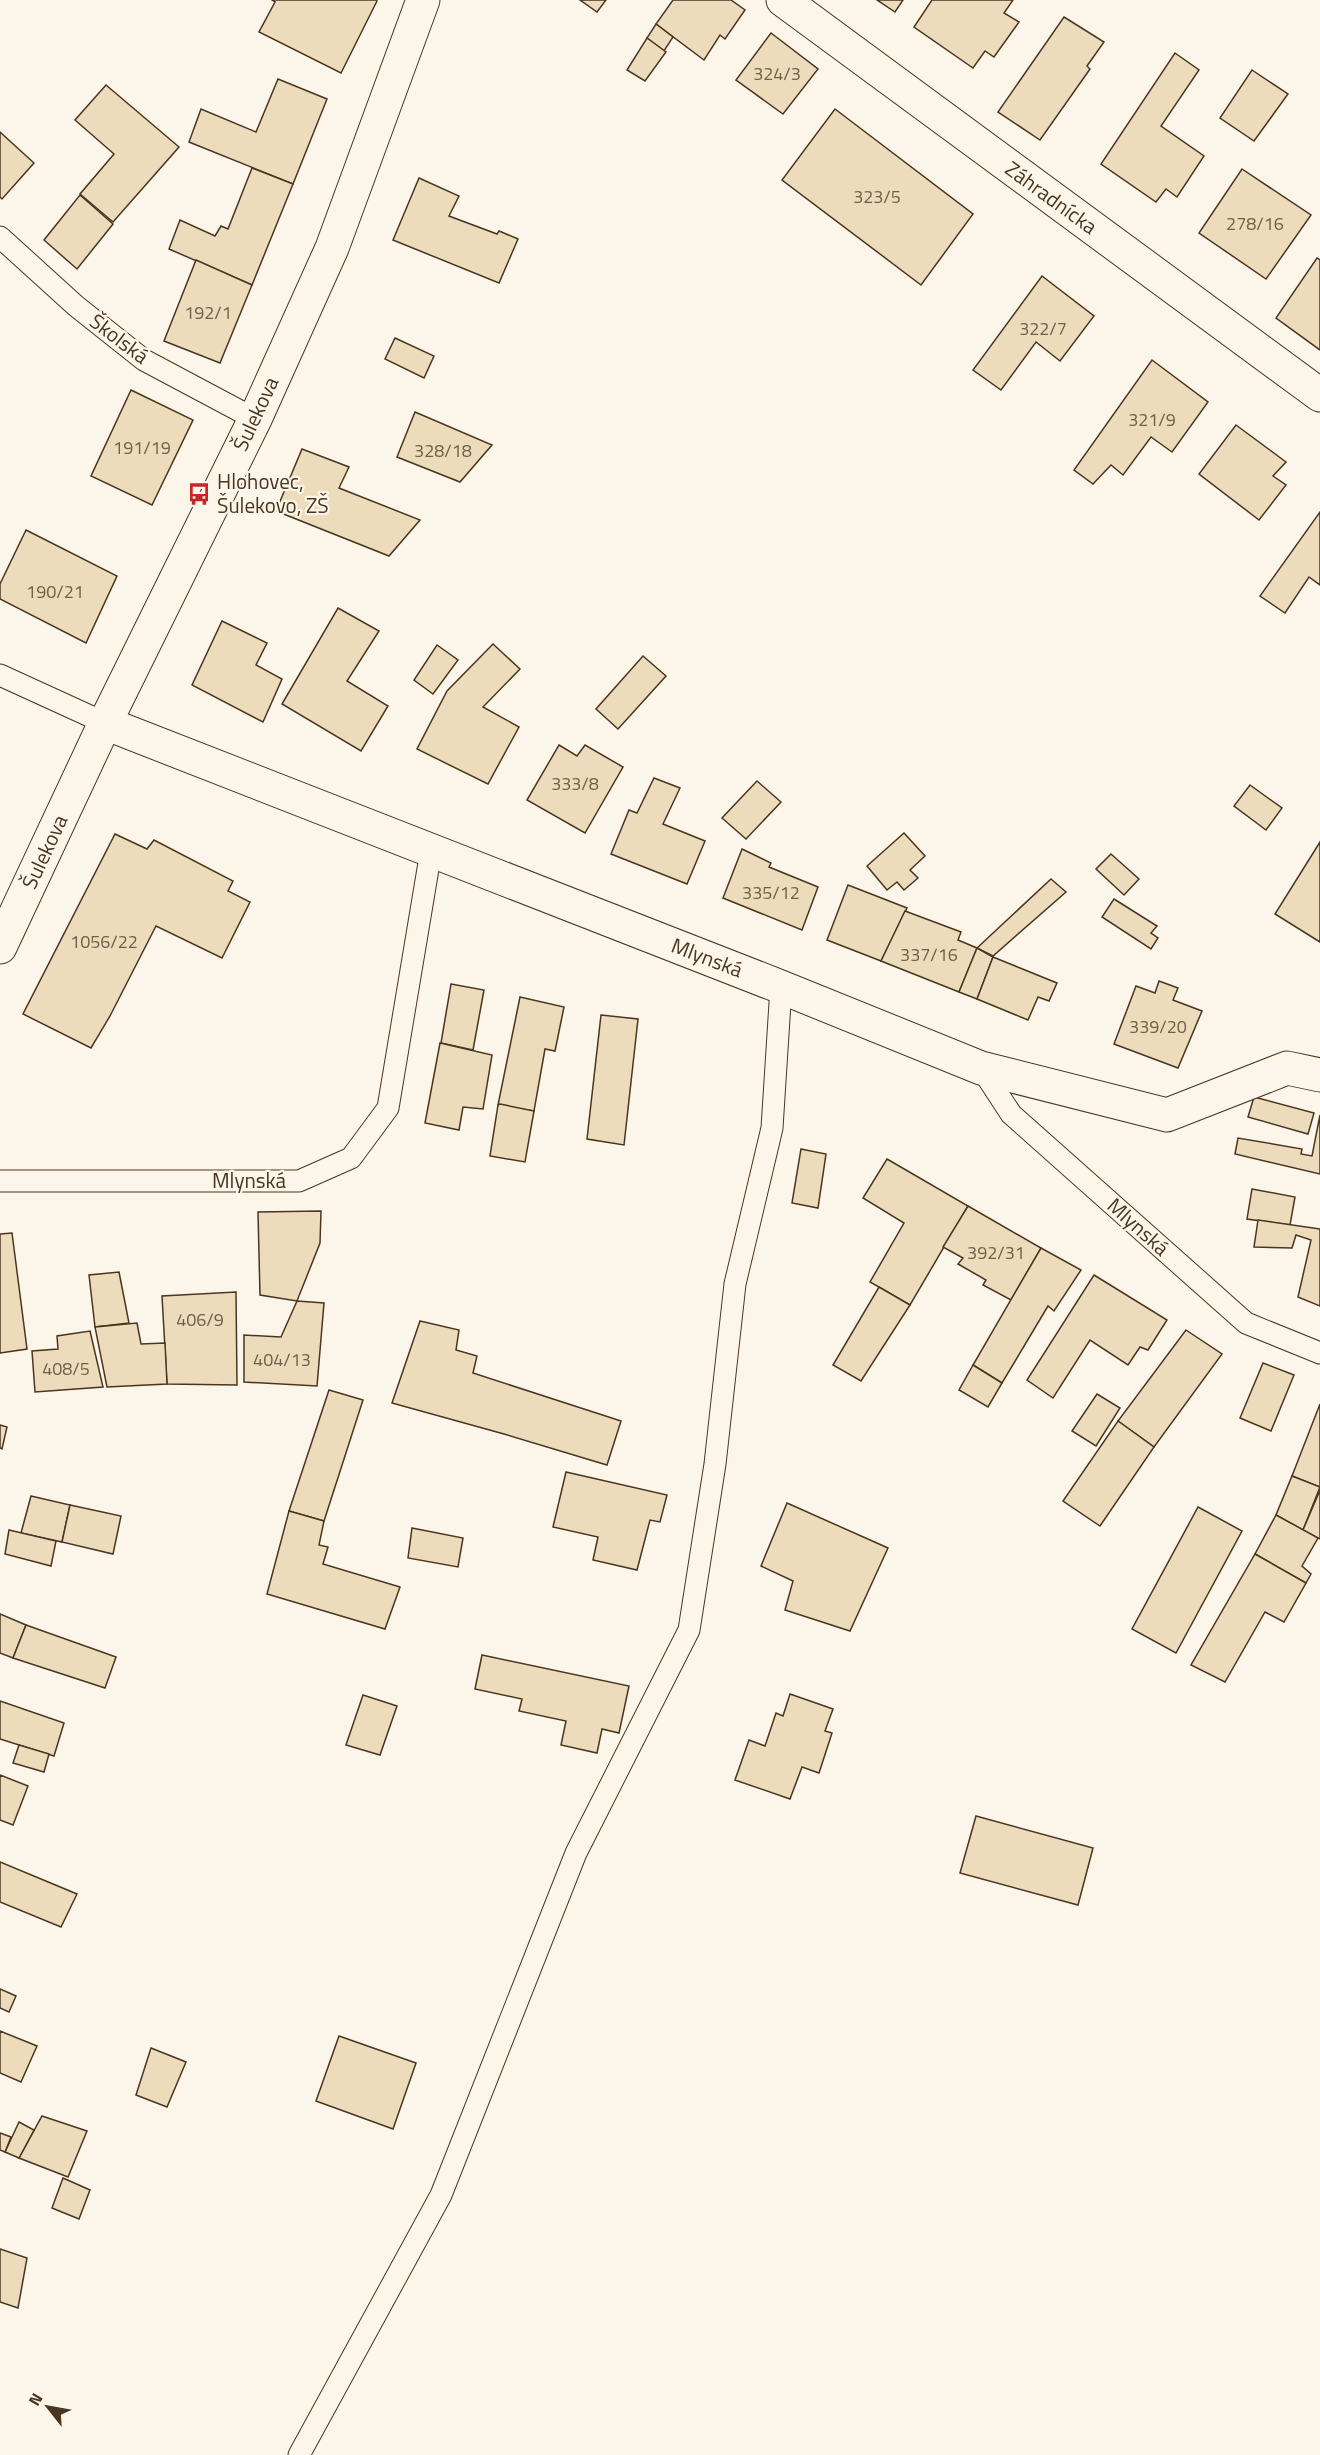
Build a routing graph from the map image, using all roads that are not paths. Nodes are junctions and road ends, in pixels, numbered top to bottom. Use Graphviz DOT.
graph roads {
  1 [pos="423,0"];
  2 [pos="783,0"];
  3 [pos="0,237"];
  4 [pos="1320,395"];
  5 [pos="255,419"];
  6 [pos="0,675"];
  7 [pos="105,723"];
  8 [pos="431,851"];
  9 [pos="0,947"];
  10 [pos="781,987"];
  11 [pos="981,1068"];
  12 [pos="1320,1075"];
  13 [pos="0,1181"];
  14 [pos="1320,1353"];
  15 [pos="299,2455"];
  1 -- 5 [label="street, Šulekova"];
  2 -- 4 [label="street, Záhradnícka"];
  3 -- 5 [label="lane, Školská"];
  5 -- 7 [label="street, Šulekova"];
  6 -- 7 [label="lane"];
  7 -- 8 [label="street, Mlynská"];
  7 -- 9 [label="street, Šulekova"];
  8 -- 10 [label="street, Mlynská"];
  8 -- 13 [label="lane, Mlynská"];
  10 -- 11 [label="street, Mlynská"];
  10 -- 15 [label="lane"];
  11 -- 12 [label="street, Mlynská"];
  11 -- 14 [label="lane, Mlynská"];
}
